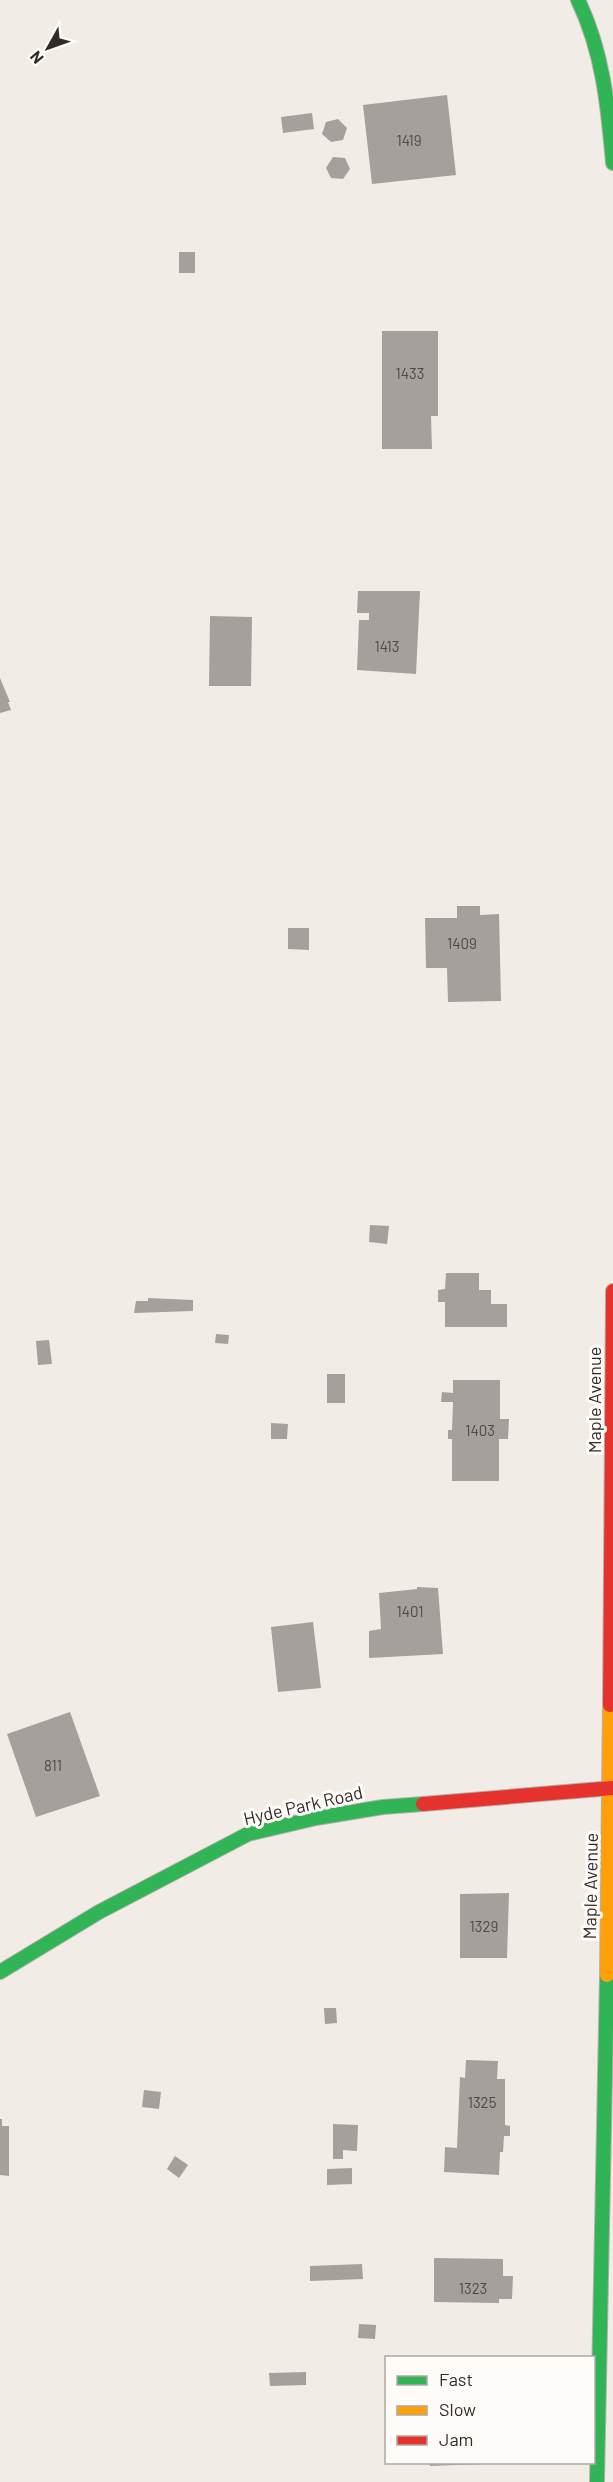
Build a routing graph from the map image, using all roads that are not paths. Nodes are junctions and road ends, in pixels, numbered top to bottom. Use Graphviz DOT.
graph roads {
  1 [pos="578,0"];
  2 [pos="613,163"];
  3 [pos="613,1291"];
  4 [pos="612,1788"];
  5 [pos="0,1972"];
  6 [pos="597,2482"];
  1 -- 2 [label="street"];
  3 -- 4 [label="street, Maple Avenue"];
  4 -- 5 [label="street, Hyde Park Road"];
  4 -- 6 [label="street, Maple Avenue"];
}
